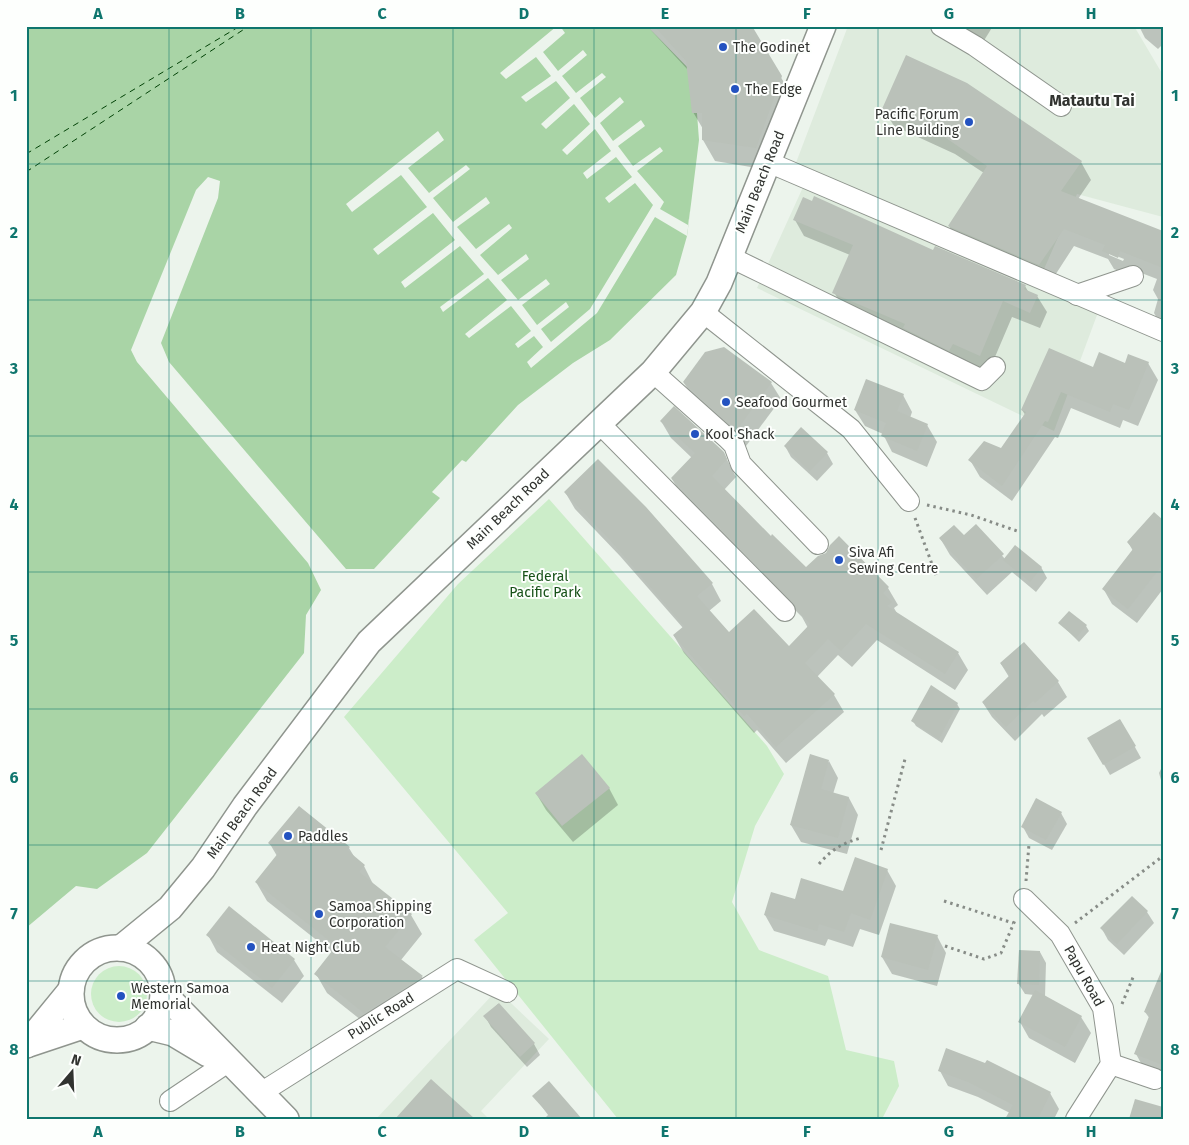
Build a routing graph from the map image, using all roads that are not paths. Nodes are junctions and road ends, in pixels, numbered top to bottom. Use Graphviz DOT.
graph roads {
  1 [pos="823,26"];
  2 [pos="941,26"];
  3 [pos="1060,106"];
  4 [pos="768,162"];
  5 [pos="730,257"];
  6 [pos="1132,276"];
  7 [pos="1077,294"];
  8 [pos="703,312"];
  9 [pos="1163,331"];
  10 [pos="994,367"];
  11 [pos="653,372"];
  12 [pos="599,423"];
  13 [pos="909,501"];
  14 [pos="818,544"];
  15 [pos="785,611"];
  16 [pos="1024,900"];
  17 [pos="170,908"];
  18 [pos="121,948"];
  19 [pos="154,967"];
  20 [pos="71,990"];
  21 [pos="507,992"];
  22 [pos="164,994"];
  23 [pos="83,1026"];
  24 [pos="148,1027"];
  25 [pos="26,1045"];
  26 [pos="1111,1064"];
  27 [pos="222,1066"];
  28 [pos="1155,1079"];
  29 [pos="259,1094"];
  30 [pos="170,1100"];
  31 [pos="286,1119"];
  32 [pos="1076,1119"];
  1 -- 4 [label="main road, Main Beach Road"];
  2 -- 3 [label="street"];
  4 -- 5 [label="main road, Main Beach Road"];
  4 -- 7 [label="street"];
  5 -- 8 [label="main road, Main Beach Road"];
  5 -- 10 [label="street"];
  6 -- 7 [label="street"];
  7 -- 9 [label="street"];
  8 -- 11 [label="main road, Main Beach Road"];
  8 -- 13 [label="street"];
  11 -- 12 [label="main road, Main Beach Road"];
  11 -- 14 [label="street"];
  12 -- 15 [label="street"];
  12 -- 17 [label="main road, Main Beach Road"];
  16 -- 26 [label="street, Papu Road"];
  17 -- 18 [label="main road, Main Beach Road"];
  17 -- 19 [label="main road"];
  18 -- 19 [label="main road"];
  18 -- 20 [label="main road"];
  19 -- 22 [label="main road"];
  20 -- 23 [label="main road"];
  20 -- 25 [label="main road"];
  21 -- 29 [label="street, Public Road"];
  22 -- 24 [label="main road"];
  22 -- 29 [label="main road"];
  23 -- 24 [label="main road"];
  23 -- 25 [label="main road"];
  24 -- 27 [label="main road"];
  26 -- 28 [label="street"];
  26 -- 32 [label="street"];
  27 -- 29 [label="main road"];
  27 -- 30 [label="street"];
  29 -- 31 [label="main road"];
}
